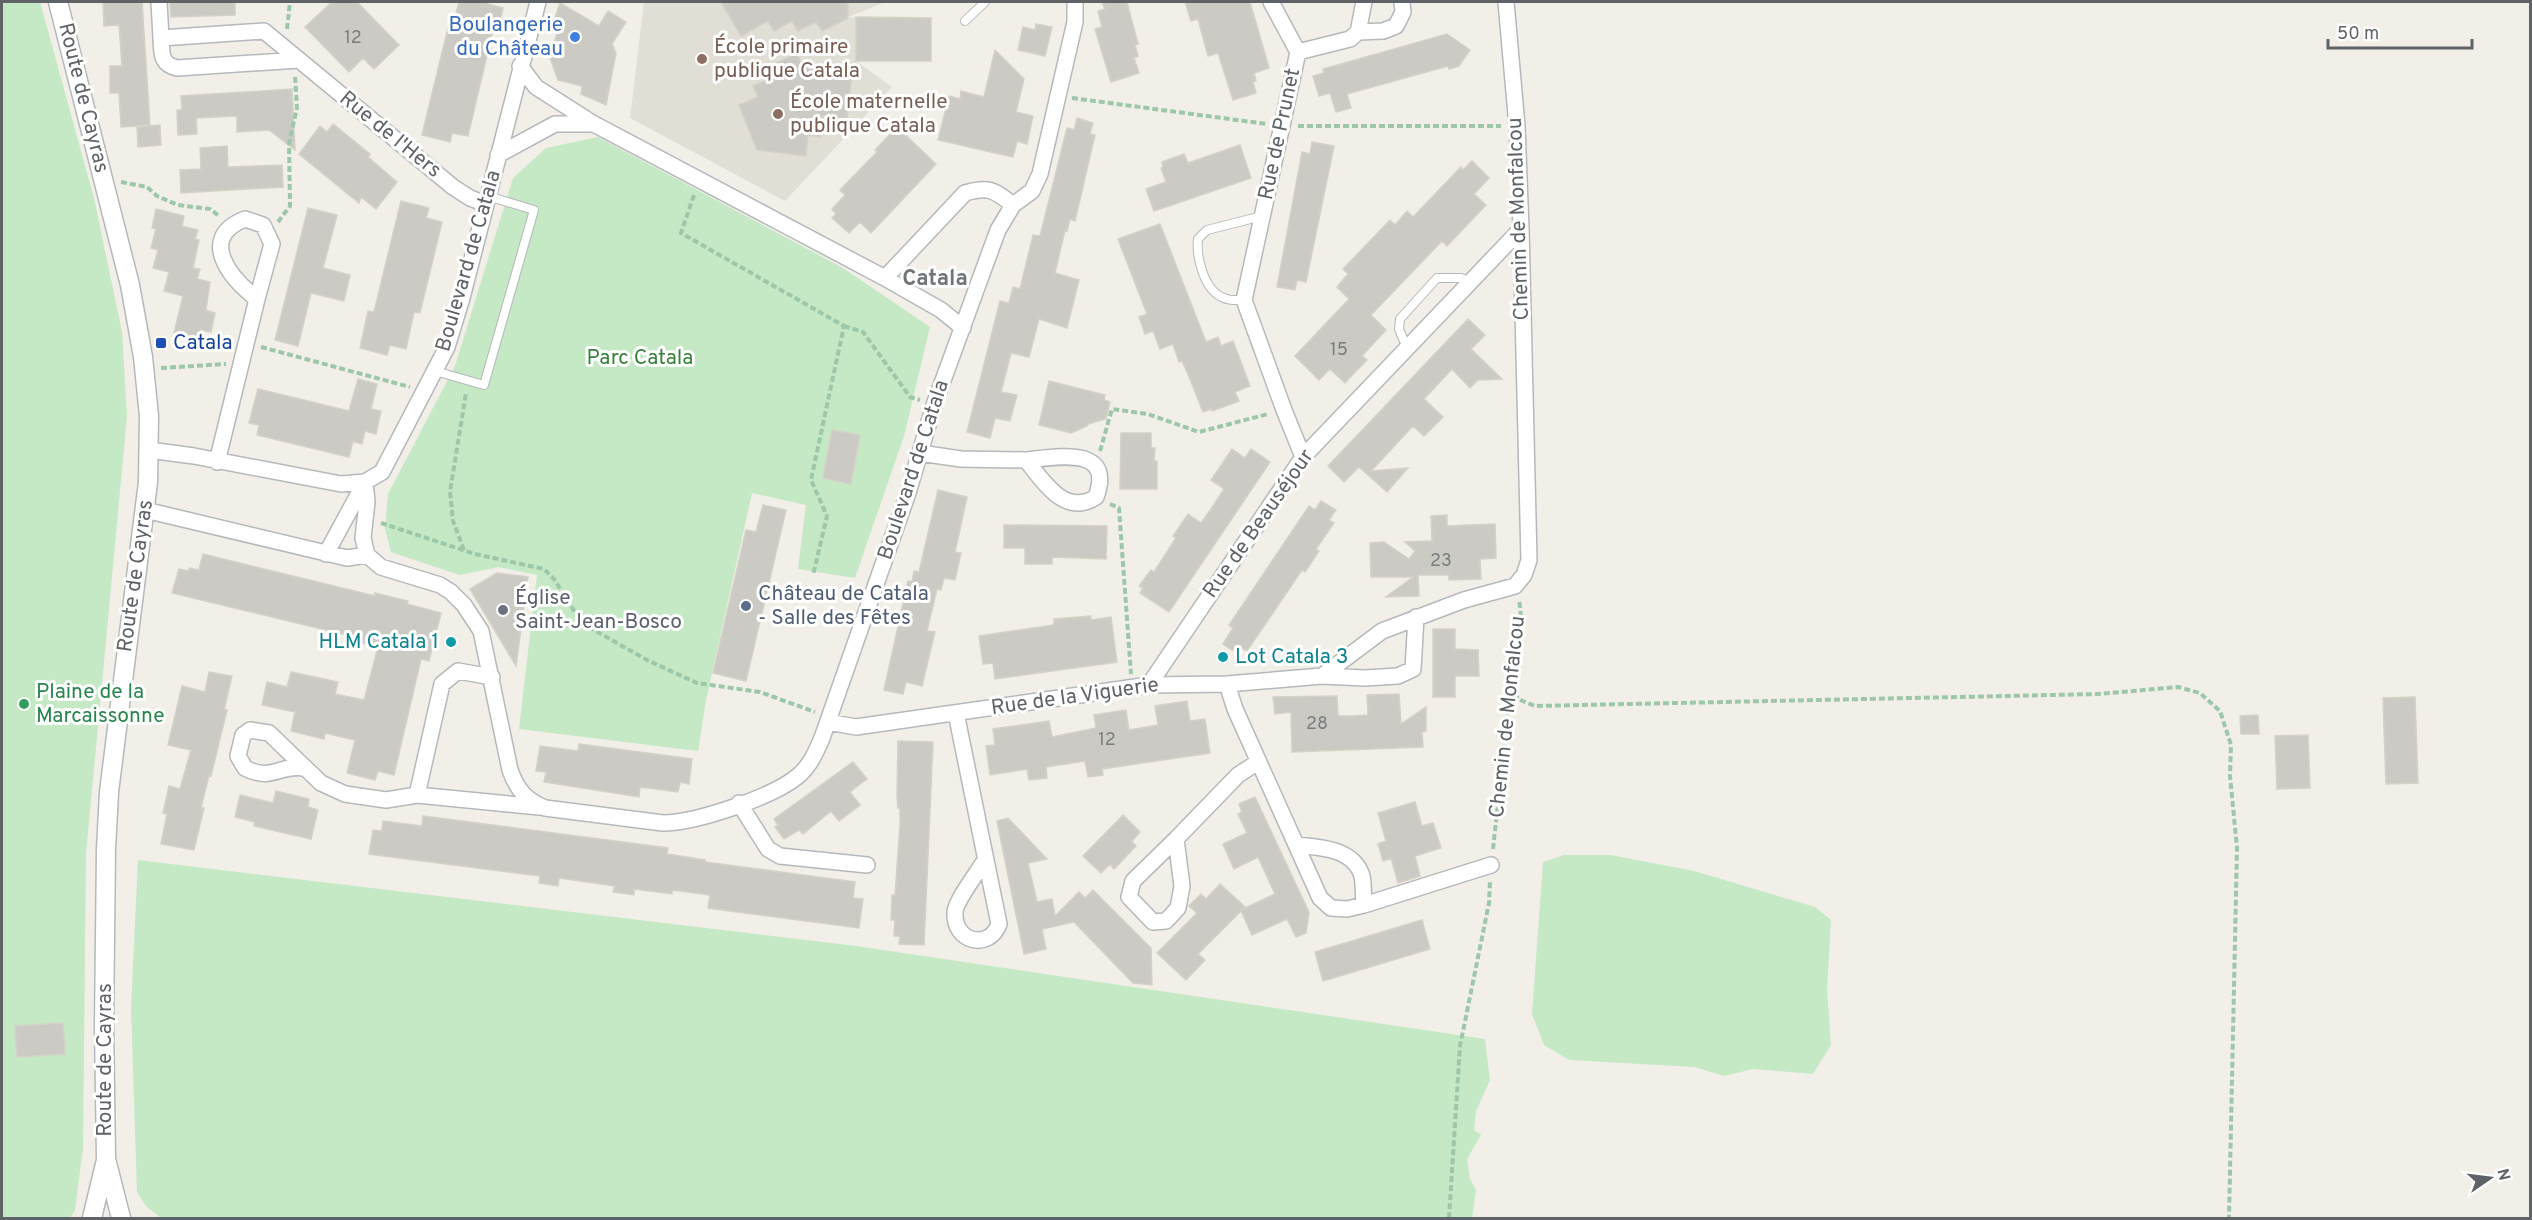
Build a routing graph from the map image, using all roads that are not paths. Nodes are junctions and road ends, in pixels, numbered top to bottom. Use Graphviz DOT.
graph roads {
  1 [pos="58,2"];
  2 [pos="159,2"];
  3 [pos="538,2"];
  4 [pos="984,2"];
  5 [pos="1075,2"];
  6 [pos="1271,2"];
  7 [pos="1364,2"];
  8 [pos="1402,2"];
  9 [pos="1506,2"];
  10 [pos="965,21"];
  11 [pos="1358,32"];
  12 [pos="161,38"];
  13 [pos="1298,52"];
  14 [pos="296,60"];
  15 [pos="520,66"];
  16 [pos="594,124"];
  17 [pos="498,155"];
  18 [pos="487,200"];
  19 [pos="1013,205"];
  20 [pos="1262,216"];
  21 [pos="1521,229"];
  22 [pos="885,278"];
  23 [pos="1471,282"];
  24 [pos="257,299"];
  25 [pos="1244,300"];
  26 [pos="963,328"];
  27 [pos="1407,348"];
  28 [pos="435,371"];
  29 [pos="149,450"];
  30 [pos="920,453"];
  31 [pos="1304,457"];
  32 [pos="1026,460"];
  33 [pos="217,462"];
  34 [pos="365,482"];
  35 [pos="145,510"];
  36 [pos="327,554"];
  37 [pos="368,555"];
  38 [pos="1416,617"];
  39 [pos="1322,676"];
  40 [pos="492,677"];
  41 [pos="1227,684"];
  42 [pos="1149,685"];
  43 [pos="956,713"];
  44 [pos="828,722"];
  45 [pos="1258,762"];
  46 [pos="304,768"];
  47 [pos="417,795"];
  48 [pos="739,803"];
  49 [pos="545,808"];
  50 [pos="1176,839"];
  51 [pos="1298,845"];
  52 [pos="985,860"];
  53 [pos="867,865"];
  54 [pos="1491,865"];
  55 [pos="1364,905"];
  56 [pos="106,1159"];
  57 [pos="92,1218"];
  58 [pos="121,1218"];
  1 -- 29 [label="street, Route de Cayras"];
  2 -- 12 [label="street"];
  3 -- 15 [label="street"];
  4 -- 10 [label="lane"];
  5 -- 19 [label="street"];
  6 -- 13 [label="street, Rue de Prunet"];
  7 -- 11 [label="street"];
  8 -- 11 [label="street, Rue de Prunet"];
  9 -- 21 [label="street, Chemin de Monfalcou"];
  11 -- 13 [label="street, Rue de Prunet"];
  12 -- 14 [label="street, Rue de l'Hers"];
  12 -- 14 [label="street"];
  13 -- 20 [label="street, Rue de Prunet"];
  14 -- 18 [label="street, Rue de l'Hers"];
  15 -- 16 [label="street, Boulevard de Catala"];
  15 -- 17 [label="street"];
  16 -- 17 [label="street, Boulevard de Catala"];
  16 -- 22 [label="street, Boulevard de Catala"];
  17 -- 18 [label="street, Boulevard de Catala"];
  18 -- 28 [label="street, Boulevard de Catala"];
  18 -- 28 [label="lane"];
  19 -- 22 [label="street"];
  19 -- 26 [label="street"];
  20 -- 25 [label="street, Rue de Prunet"];
  20 -- 25 [label="lane, Rue de Prunet"];
  21 -- 23 [label="street, Rue de Beauséjour"];
  21 -- 38 [label="street, Chemin de Monfalcou"];
  22 -- 26 [label="street, Boulevard de Catala"];
  23 -- 27 [label="street, Rue de Beauséjour"];
  23 -- 27 [label="lane"];
  24 -- 24 [label="street"];
  24 -- 33 [label="street"];
  25 -- 31 [label="street"];
  26 -- 30 [label="street, Boulevard de Catala"];
  27 -- 31 [label="street, Rue de Beauséjour"];
  28 -- 34 [label="street, Boulevard de Catala"];
  29 -- 33 [label="street"];
  29 -- 35 [label="street, Route de Cayras"];
  30 -- 32 [label="street"];
  30 -- 44 [label="street, Boulevard de Catala"];
  31 -- 42 [label="street, Rue de Beauséjour"];
  32 -- 32 [label="street"];
  33 -- 34 [label="street"];
  34 -- 36 [label="street, Boulevard de Catala"];
  34 -- 37 [label="street"];
  35 -- 36 [label="street"];
  35 -- 56 [label="street, Route de Cayras"];
  36 -- 37 [label="street"];
  37 -- 40 [label="street, Boulevard de Catala"];
  38 -- 39 [label="street"];
  38 -- 39 [label="street, Rue de la Viguerie"];
  39 -- 41 [label="street, Rue de la Viguerie"];
  40 -- 47 [label="street"];
  40 -- 49 [label="street, Boulevard de Catala"];
  41 -- 42 [label="street, Rue de la Viguerie"];
  41 -- 45 [label="street"];
  42 -- 43 [label="street, Rue de la Viguerie"];
  43 -- 44 [label="street, Rue de la Viguerie"];
  43 -- 52 [label="street"];
  44 -- 48 [label="street, Boulevard de Catala"];
  45 -- 50 [label="street"];
  45 -- 51 [label="street"];
  46 -- 47 [label="street"];
  47 -- 49 [label="street"];
  48 -- 49 [label="street, Boulevard de Catala"];
  48 -- 53 [label="street"];
  50 -- 50 [label="street"];
  51 -- 55 [label="street"];
  51 -- 55 [label="street"];
  52 -- 52 [label="street"];
  54 -- 55 [label="street"];
  56 -- 57 [label="street, Route de Cayras"];
  56 -- 58 [label="street, Route de Cayras"];
}
